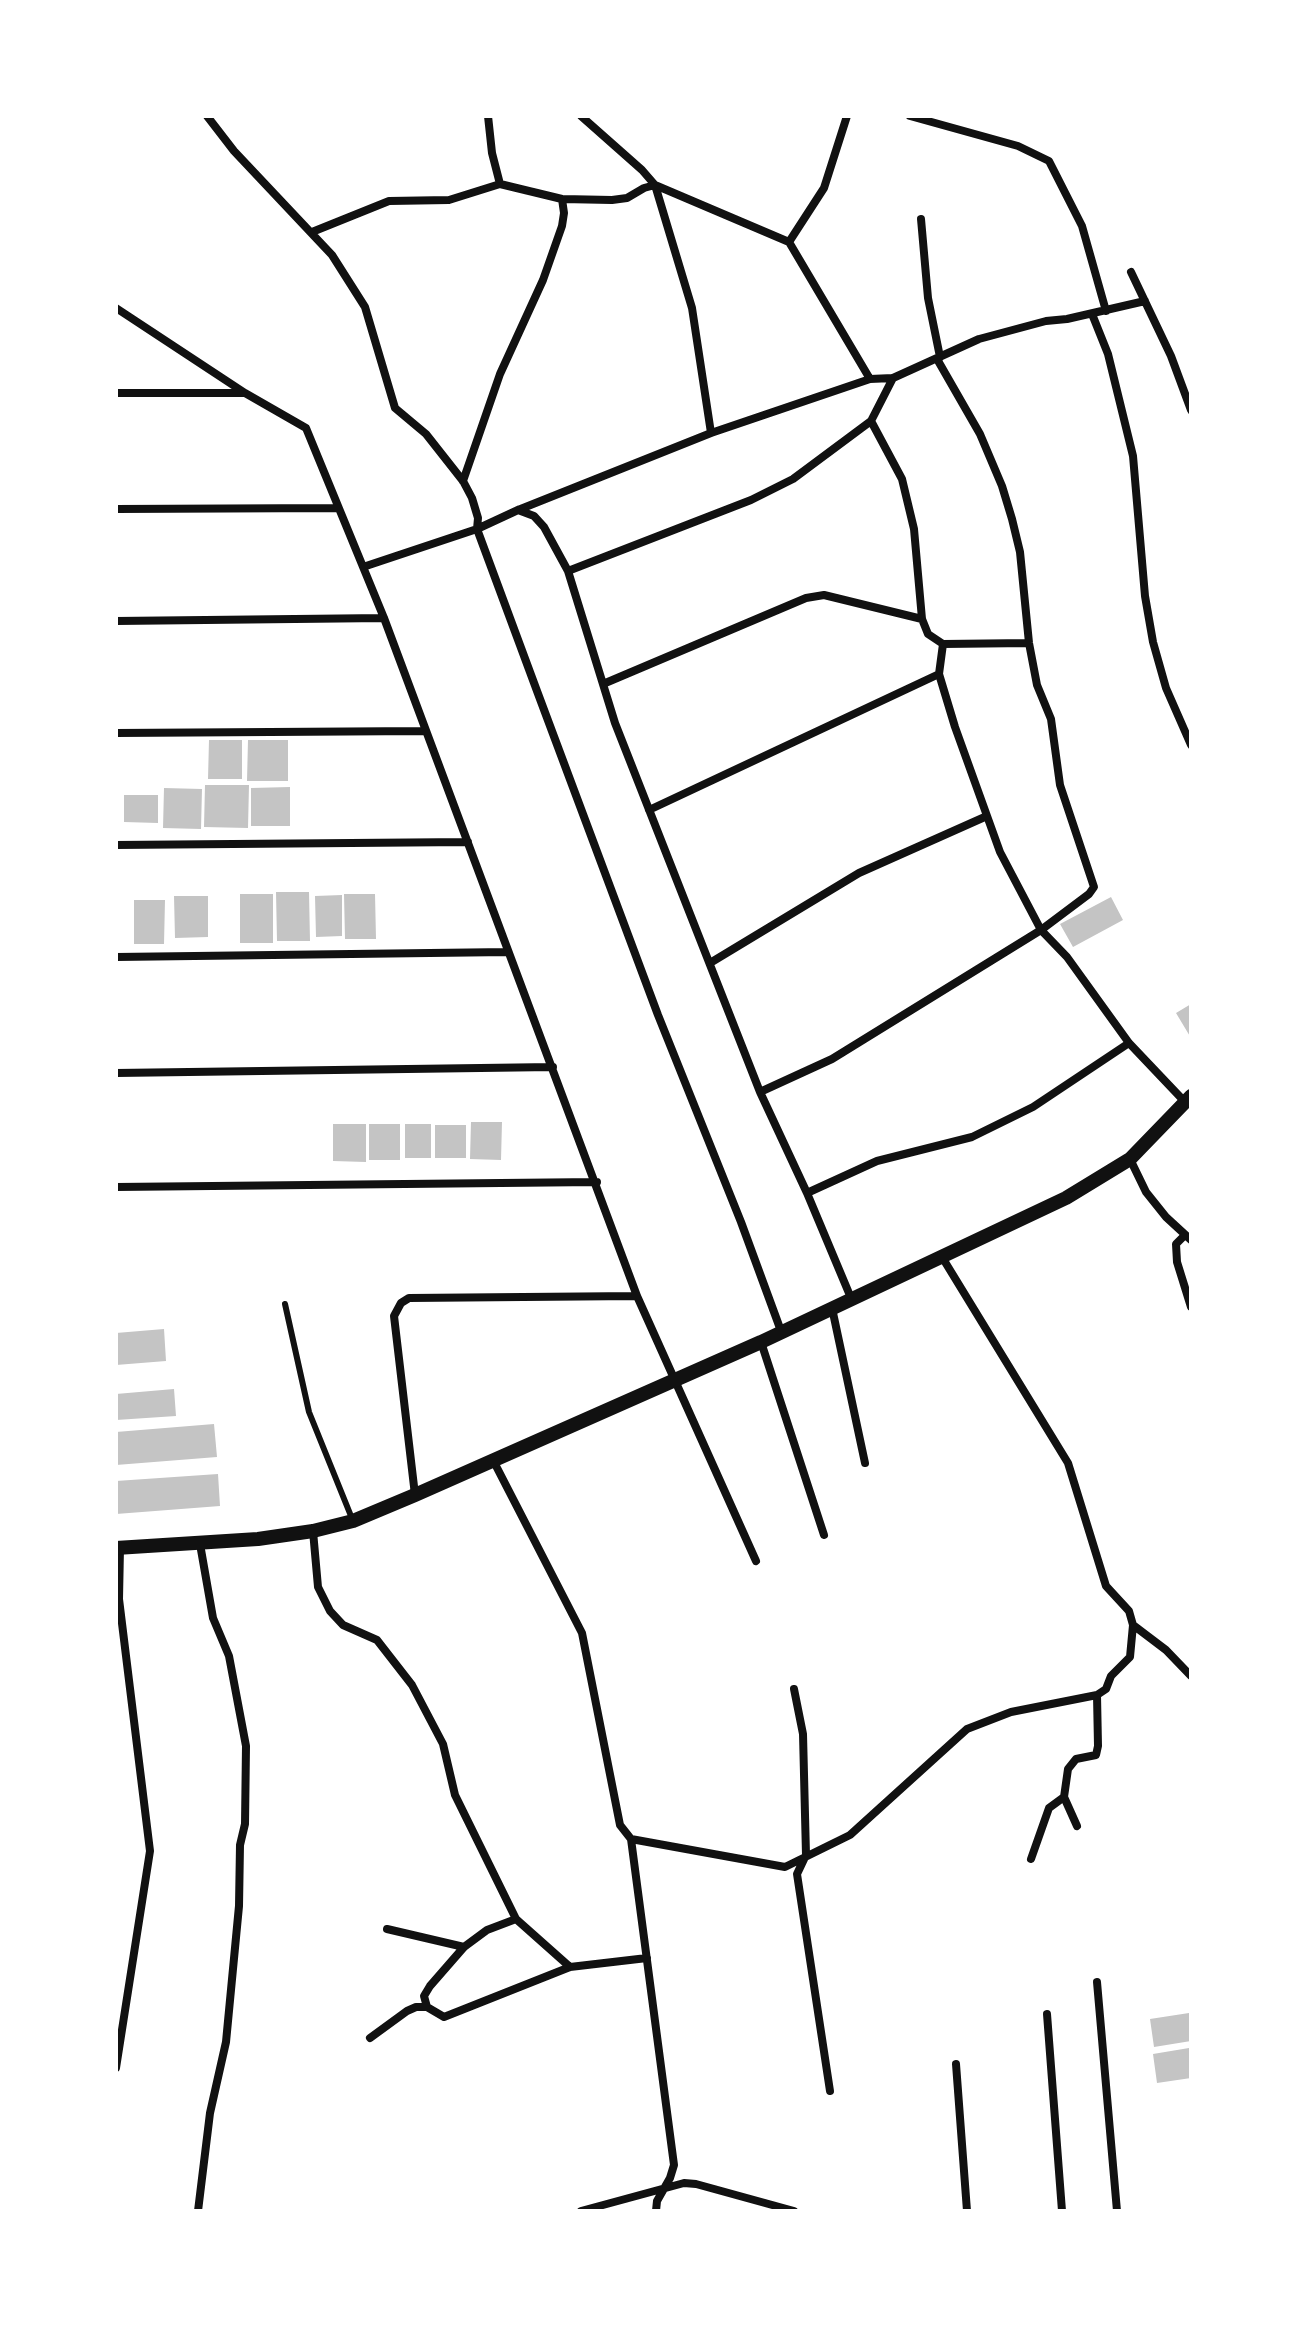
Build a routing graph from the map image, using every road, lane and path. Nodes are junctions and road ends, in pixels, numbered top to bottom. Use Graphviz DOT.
graph roads {
  1 [pos="207,116"];
  2 [pos="488,116"];
  3 [pos="581,116"];
  4 [pos="847,116"];
  5 [pos="910,116"];
  6 [pos="500,184"];
  7 [pos="655,185"];
  8 [pos="562,199"];
  9 [pos="921,219"];
  10 [pos="312,232"];
  11 [pos="789,242"];
  12 [pos="1131,272"];
  13 [pos="1145,301"];
  14 [pos="116,308"];
  15 [pos="1106,311"];
  16 [pos="1092,314"];
  17 [pos="938,358"];
  18 [pos="893,378"];
  19 [pos="870,379"];
  20 [pos="116,393"];
  21 [pos="245,393"];
  22 [pos="1191,410"];
  23 [pos="871,421"];
  24 [pos="711,433"];
  25 [pos="463,481"];
  26 [pos="337,508"];
  27 [pos="116,509"];
  28 [pos="518,510"];
  29 [pos="477,529"];
  30 [pos="363,567"];
  31 [pos="568,571"];
  32 [pos="384,618"];
  33 [pos="922,619"];
  34 [pos="116,621"];
  35 [pos="1029,643"];
  36 [pos="943,644"];
  37 [pos="939,674"];
  38 [pos="603,684"];
  39 [pos="424,731"];
  40 [pos="116,733"];
  41 [pos="1191,745"];
  42 [pos="649,810"];
  43 [pos="987,816"];
  44 [pos="468,842"];
  45 [pos="116,845"];
  46 [pos="1041,930"];
  47 [pos="508,952"];
  48 [pos="116,957"];
  49 [pos="710,963"];
  50 [pos="1129,1043"];
  51 [pos="553,1067"];
  52 [pos="116,1073"];
  53 [pos="760,1092"];
  54 [pos="1188,1099"];
  55 [pos="1130,1159"];
  56 [pos="597,1182"];
  57 [pos="116,1187"];
  58 [pos="807,1193"];
  59 [pos="1188,1238"];
  60 [pos="942,1257"];
  61 [pos="637,1296"];
  62 [pos="851,1298"];
  63 [pos="285,1304"];
  64 [pos="1191,1307"];
  65 [pos="832,1308"];
  66 [pos="781,1331"];
  67 [pos="761,1342"];
  68 [pos="674,1380"];
  69 [pos="494,1462"];
  70 [pos="865,1463"];
  71 [pos="415,1495"];
  72 [pos="353,1521"];
  73 [pos="313,1531"];
  74 [pos="824,1535"];
  75 [pos="200,1544"];
  76 [pos="118,1548"];
  77 [pos="756,1561"];
  78 [pos="1133,1625"];
  79 [pos="1191,1676"];
  80 [pos="794,1689"];
  81 [pos="1097,1695"];
  82 [pos="1064,1797"];
  83 [pos="1077,1826"];
  84 [pos="631,1839"];
  85 [pos="806,1855"];
  86 [pos="1031,1859"];
  87 [pos="516,1919"];
  88 [pos="387,1929"];
  89 [pos="464,1947"];
  90 [pos="647,1958"];
  91 [pos="570,1967"];
  92 [pos="1097,1982"];
  93 [pos="427,2007"];
  94 [pos="1047,2014"];
  95 [pos="370,2038"];
  96 [pos="117,2050"];
  97 [pos="956,2064"];
  98 [pos="116,2068"];
  99 [pos="830,2091"];
  100 [pos="664,2191"];
  101 [pos="748,2200"];
  102 [pos="198,2211"];
  103 [pos="581,2211"];
  104 [pos="656,2211"];
  105 [pos="748,2211"];
  106 [pos="794,2211"];
  107 [pos="967,2211"];
  108 [pos="1062,2211"];
  109 [pos="1117,2211"];
  1 -- 10 [label="street"];
  2 -- 6 [label="street"];
  3 -- 7 [label="street"];
  4 -- 11 [label="street"];
  5 -- 15 [label="street"];
  6 -- 8 [label="street"];
  6 -- 10 [label="street"];
  7 -- 8 [label="street"];
  7 -- 11 [label="street"];
  7 -- 24 [label="street"];
  8 -- 25 [label="street"];
  9 -- 17 [label="street"];
  10 -- 25 [label="street"];
  11 -- 19 [label="street"];
  12 -- 13 [label="street"];
  13 -- 15 [label="street"];
  13 -- 22 [label="street"];
  14 -- 21 [label="street"];
  15 -- 16 [label="street"];
  16 -- 17 [label="street"];
  16 -- 41 [label="street"];
  17 -- 18 [label="street"];
  17 -- 35 [label="street"];
  18 -- 19 [label="street"];
  18 -- 23 [label="street"];
  19 -- 24 [label="street"];
  20 -- 21 [label="street"];
  21 -- 26 [label="street"];
  23 -- 31 [label="street"];
  23 -- 33 [label="street"];
  24 -- 28 [label="street"];
  25 -- 29 [label="street"];
  26 -- 27 [label="street"];
  26 -- 30 [label="street"];
  28 -- 29 [label="street"];
  28 -- 31 [label="street"];
  29 -- 30 [label="street"];
  29 -- 66 [label="street"];
  30 -- 32 [label="street"];
  31 -- 38 [label="street"];
  32 -- 34 [label="street"];
  32 -- 39 [label="street"];
  33 -- 36 [label="street"];
  33 -- 38 [label="street"];
  35 -- 36 [label="street"];
  35 -- 46 [label="street"];
  36 -- 37 [label="street"];
  37 -- 42 [label="street"];
  37 -- 43 [label="street"];
  38 -- 42 [label="street"];
  39 -- 40 [label="street"];
  39 -- 44 [label="street"];
  42 -- 49 [label="street"];
  43 -- 46 [label="street"];
  43 -- 49 [label="street"];
  44 -- 45 [label="street"];
  44 -- 47 [label="street"];
  46 -- 50 [label="street"];
  46 -- 53 [label="street"];
  47 -- 48 [label="street"];
  47 -- 51 [label="street"];
  49 -- 53 [label="street"];
  50 -- 54 [label="street"];
  50 -- 58 [label="street"];
  51 -- 52 [label="street"];
  51 -- 56 [label="street"];
  53 -- 58 [label="street"];
  54 -- 55 [label="street"];
  55 -- 59 [label="street"];
  55 -- 60 [label="street"];
  56 -- 57 [label="street"];
  56 -- 61 [label="street"];
  58 -- 62 [label="street"];
  59 -- 64 [label="street"];
  60 -- 62 [label="street"];
  60 -- 78 [label="street"];
  61 -- 68 [label="street"];
  61 -- 71 [label="street"];
  62 -- 65 [label="street"];
  63 -- 72 [label="lane"];
  65 -- 66 [label="street"];
  65 -- 70 [label="street"];
  66 -- 67 [label="street"];
  67 -- 68 [label="street"];
  67 -- 74 [label="street"];
  68 -- 69 [label="street"];
  68 -- 77 [label="street"];
  69 -- 71 [label="street"];
  69 -- 84 [label="street"];
  71 -- 72 [label="street"];
  72 -- 73 [label="street"];
  73 -- 75 [label="street"];
  73 -- 87 [label="street"];
  75 -- 76 [label="street"];
  75 -- 102 [label="street"];
  76 -- 96 [label="street"];
  78 -- 79 [label="street"];
  78 -- 81 [label="street"];
  80 -- 85 [label="street"];
  81 -- 82 [label="street"];
  81 -- 85 [label="street"];
  82 -- 83 [label="street"];
  82 -- 86 [label="street"];
  84 -- 85 [label="street"];
  84 -- 90 [label="street"];
  85 -- 99 [label="street"];
  87 -- 89 [label="street"];
  87 -- 91 [label="street"];
  88 -- 89 [label="street"];
  89 -- 93 [label="street"];
  90 -- 91 [label="street"];
  90 -- 100 [label="street"];
  91 -- 93 [label="street"];
  92 -- 109 [label="street"];
  93 -- 95 [label="street"];
  94 -- 108 [label="street"];
  96 -- 98 [label="street"];
  97 -- 107 [label="street"];
  100 -- 101 [label="street"];
  100 -- 103 [label="street"];
  100 -- 104 [label="street"];
  101 -- 105 [label="street"];
  101 -- 106 [label="street"];
}
